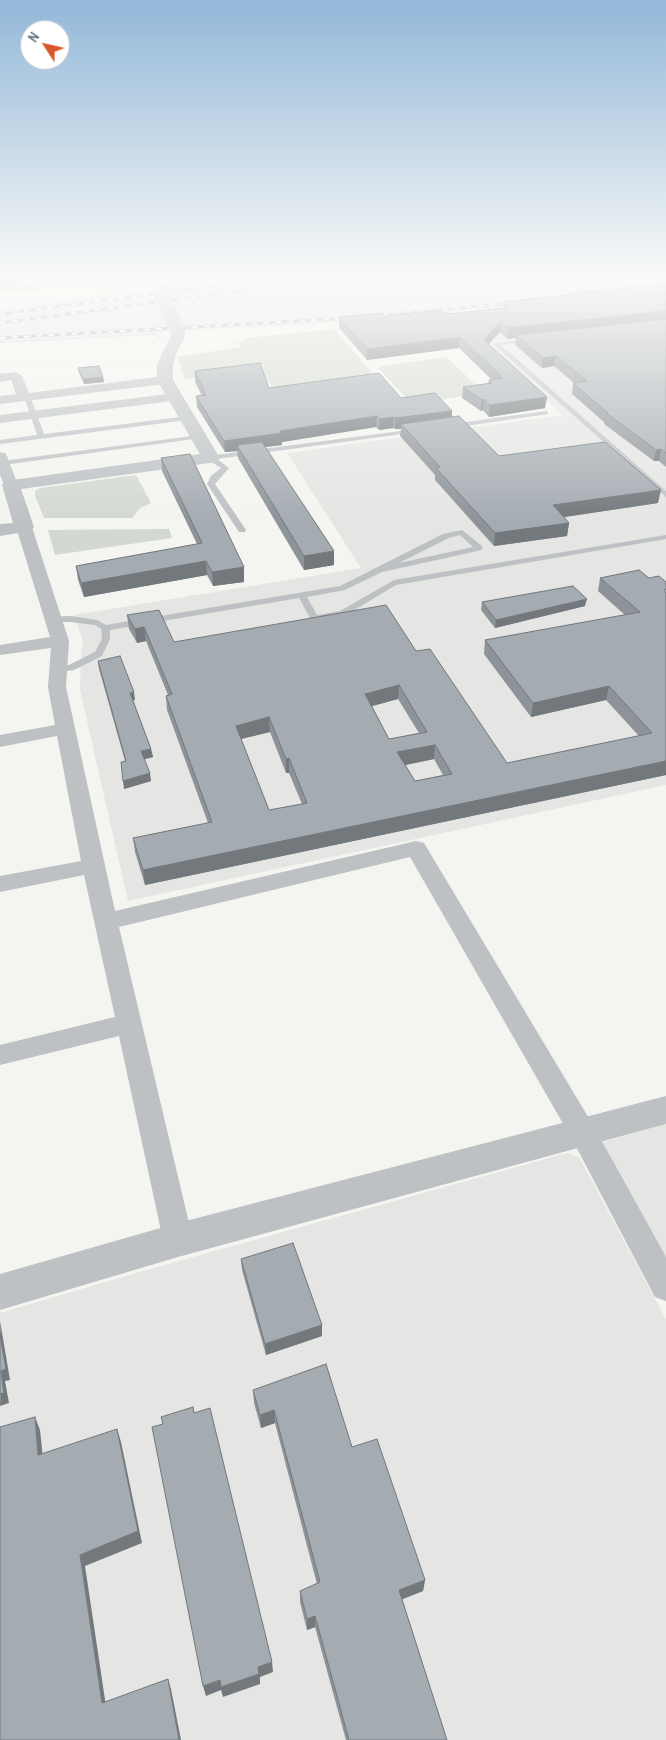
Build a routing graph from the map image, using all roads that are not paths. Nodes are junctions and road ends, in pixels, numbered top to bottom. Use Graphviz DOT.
graph roads {
  1 [pos="168,359"];
  2 [pos="513,359"];
  3 [pos="0,378"];
  4 [pos="165,380"];
  5 [pos="25,397"];
  6 [pos="175,397"];
  7 [pos="0,400"];
  8 [pos="546,413"];
  9 [pos="32,415"];
  10 [pos="188,418"];
  11 [pos="0,419"];
  12 [pos="439,428"];
  13 [pos="420,430"];
  14 [pos="199,436"];
  15 [pos="41,437"];
  16 [pos="0,442"];
  17 [pos="1,457"];
  18 [pos="211,458"];
  19 [pos="11,485"];
  20 [pos="666,495"];
  21 [pos="24,527"];
  22 [pos="0,530"];
  23 [pos="242,530"];
  24 [pos="666,537"];
  25 [pos="379,570"];
  26 [pos="302,595"];
  27 [pos="53,619"];
  28 [pos="105,628"];
  29 [pos="60,641"];
  30 [pos="0,650"];
  31 [pos="58,669"];
  32 [pos="65,730"];
  33 [pos="0,741"];
  34 [pos="93,866"];
  35 [pos="0,884"];
  36 [pos="106,922"];
  37 [pos="129,1023"];
  38 [pos="0,1055"];
  39 [pos="666,1110"];
  40 [pos="583,1133"];
  41 [pos="178,1240"];
  42 [pos="666,1287"];
  43 [pos="0,1292"];
  1 -- 4 [label="street, bridge"];
  2 -- 20 [label="lane"];
  3 -- 5 [label="street"];
  4 -- 5 [label="street"];
  4 -- 6 [label="street"];
  5 -- 7 [label="street"];
  5 -- 9 [label="lane"];
  6 -- 9 [label="street"];
  6 -- 10 [label="street"];
  8 -- 12 [label="lane"];
  9 -- 11 [label="street"];
  9 -- 15 [label="lane"];
  10 -- 14 [label="street"];
  10 -- 15 [label="lane"];
  13 -- 18 [label="lane"];
  14 -- 17 [label="lane"];
  14 -- 18 [label="street"];
  15 -- 16 [label="lane"];
  17 -- 19 [label="street"];
  18 -- 19 [label="street"];
  18 -- 23 [label="lane"];
  19 -- 21 [label="street"];
  21 -- 22 [label="street"];
  21 -- 27 [label="street"];
  24 -- 26 [label="lane"];
  25 -- 25 [label="lane"];
  25 -- 26 [label="lane"];
  26 -- 28 [label="lane"];
  27 -- 28 [label="lane"];
  27 -- 29 [label="street"];
  28 -- 31 [label="lane"];
  29 -- 30 [label="street"];
  29 -- 31 [label="street"];
  31 -- 32 [label="street"];
  32 -- 33 [label="street"];
  32 -- 34 [label="street"];
  34 -- 35 [label="street"];
  34 -- 36 [label="street"];
  36 -- 37 [label="street"];
  36 -- 40 [label="street"];
  37 -- 38 [label="street"];
  37 -- 41 [label="street"];
  39 -- 40 [label="street"];
  40 -- 41 [label="street"];
  40 -- 42 [label="street"];
  41 -- 43 [label="street"];
}
